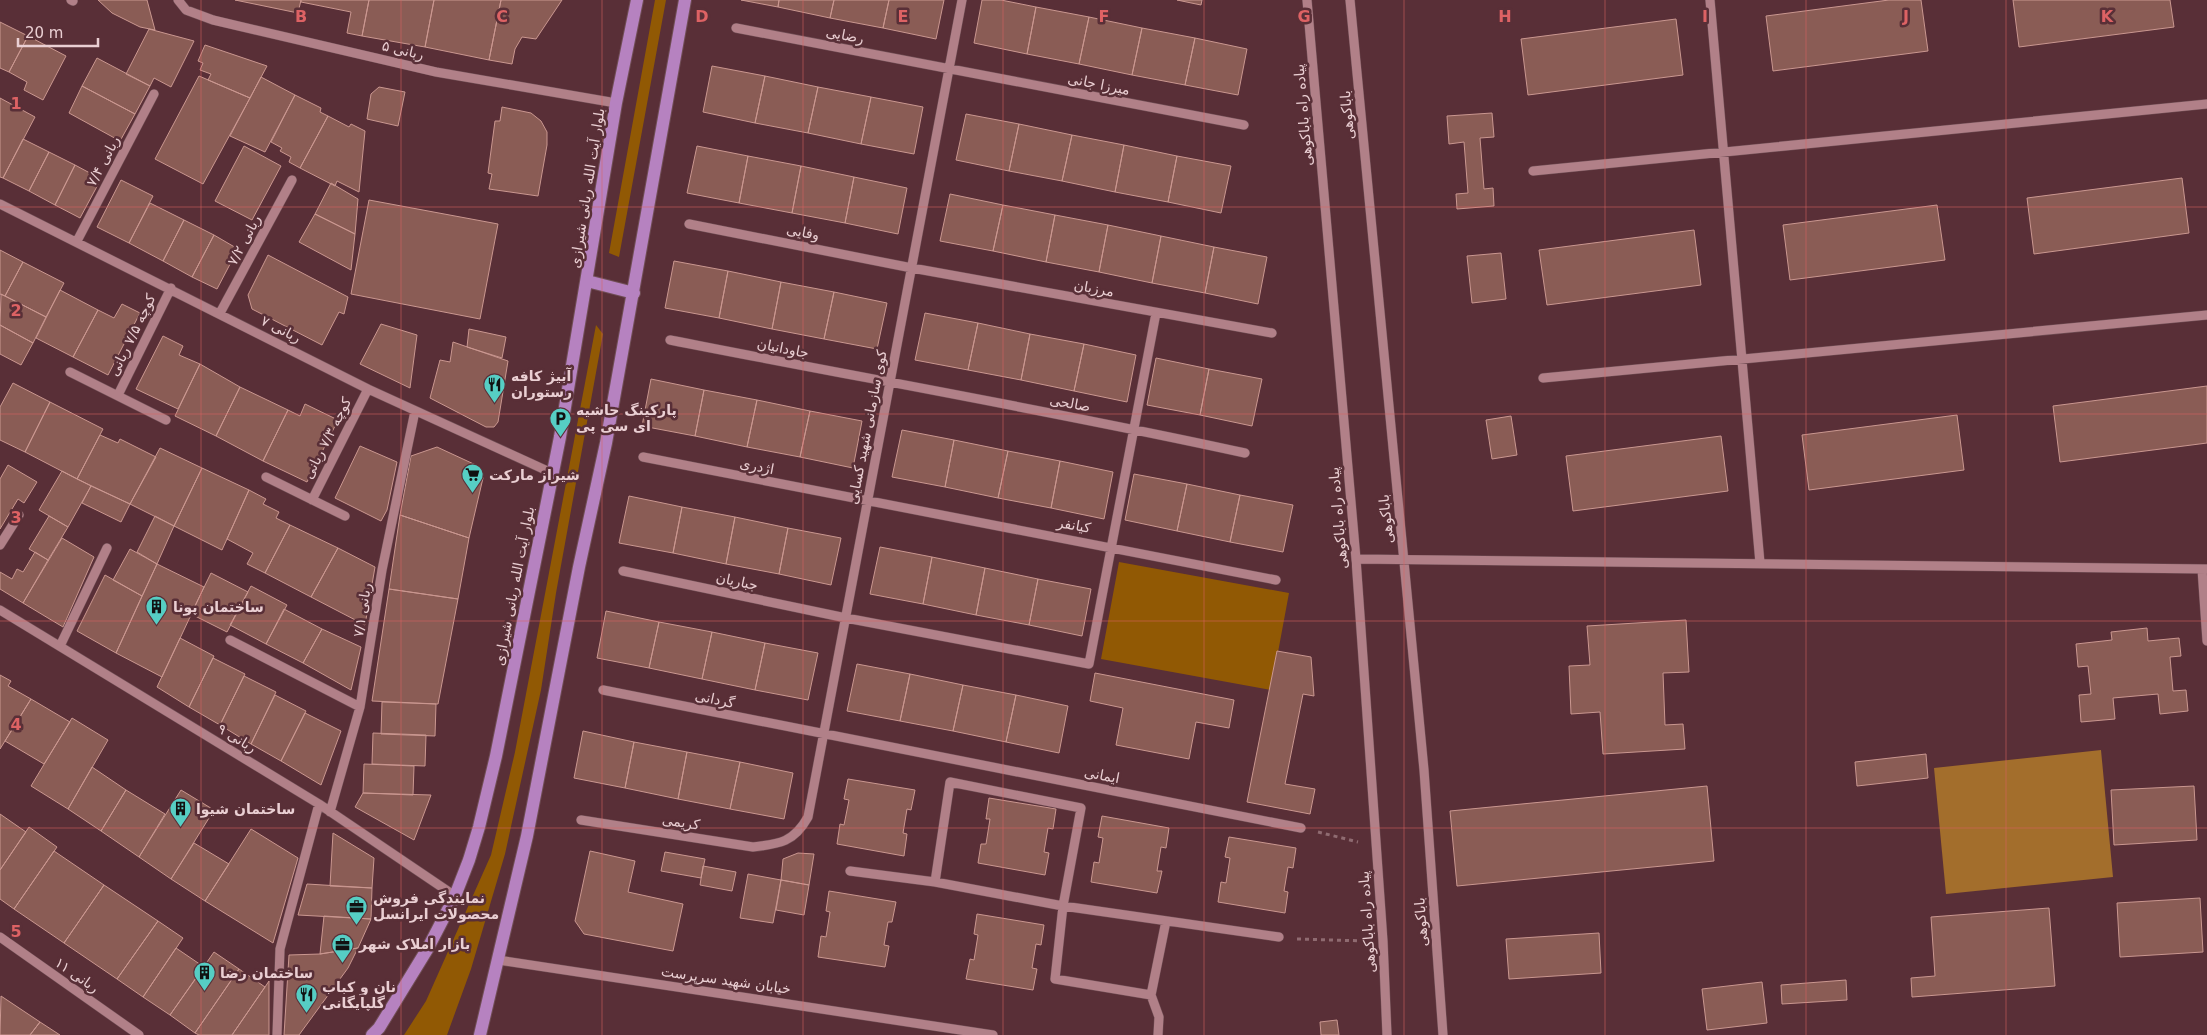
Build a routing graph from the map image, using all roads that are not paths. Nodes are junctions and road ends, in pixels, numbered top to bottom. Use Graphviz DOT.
graph roads {
  1 [pos="178,0"];
  2 [pos="637,0"];
  3 [pos="685,0"];
  4 [pos="962,0"];
  5 [pos="1307,0"];
  6 [pos="1350,0"];
  7 [pos="1710,0"];
  8 [pos="736,28"];
  9 [pos="950,69"];
  10 [pos="154,94"];
  11 [pos="616,104"];
  12 [pos="2207,104"];
  13 [pos="1244,125"];
  14 [pos="1724,152"];
  15 [pos="1533,171"];
  16 [pos="292,180"];
  17 [pos="0,204"];
  18 [pos="690,224"];
  19 [pos="77,242"];
  20 [pos="912,268"];
  21 [pos="587,281"];
  22 [pos="171,288"];
  23 [pos="634,293"];
  24 [pos="220,313"];
  25 [pos="1156,313"];
  26 [pos="2207,315"];
  27 [pos="1272,333"];
  28 [pos="670,340"];
  29 [pos="1742,358"];
  30 [pos="70,372"];
  31 [pos="1543,378"];
  32 [pos="890,384"];
  33 [pos="368,389"];
  34 [pos="118,395"];
  35 [pos="415,411"];
  36 [pos="166,420"];
  37 [pos="1134,429"];
  38 [pos="1245,453"];
  39 [pos="642,457"];
  40 [pos="552,473"];
  41 [pos="266,477"];
  42 [pos="312,500"];
  43 [pos="866,501"];
  44 [pos="19,515"];
  45 [pos="345,516"];
  46 [pos="0,545"];
  47 [pos="1111,546"];
  48 [pos="107,548"];
  49 [pos="1356,559"];
  50 [pos="1760,563"];
  51 [pos="2205,569"];
  52 [pos="623,571"];
  53 [pos="1276,580"];
  54 [pos="0,610"];
  55 [pos="846,618"];
  56 [pos="230,640"];
  57 [pos="2207,641"];
  58 [pos="60,646"];
  59 [pos="603,690"];
  60 [pos="360,707"];
  61 [pos="822,735"];
  62 [pos="319,804"];
  63 [pos="330,812"];
  64 [pos="581,820"];
  65 [pos="1301,828"];
  66 [pos="778,845"];
  67 [pos="850,871"];
  68 [pos="935,882"];
  69 [pos="455,896"];
  70 [pos="1063,906"];
  71 [pos="1166,921"];
  72 [pos="0,937"];
  73 [pos="1279,937"];
  74 [pos="498,960"];
  75 [pos="1152,995"];
  76 [pos="950,1031"];
  77 [pos="376,1033"];
  78 [pos="139,1035"];
  79 [pos="277,1035"];
  80 [pos="480,1035"];
  81 [pos="960,1035"];
  82 [pos="993,1035"];
  83 [pos="1158,1035"];
  84 [pos="1387,1035"];
  85 [pos="1443,1035"];
  1 -- 11 [label="street, ربانی ۵"];
  2 -- 11 [label="main road, بلوار آیت الله ربانی شیرازی"];
  3 -- 23 [label="main road"];
  4 -- 9 [label="street, کوی سازمانی شهید کسایی"];
  5 -- 49 [label="street, پیاده راه باباکوهی"];
  6 -- 85 [label="street, باباکوهی"];
  7 -- 14 [label="street"];
  8 -- 9 [label="street, رضایی"];
  9 -- 13 [label="street, میرزا جانی"];
  9 -- 20 [label="street, کوی سازمانی شهید کسایی"];
  10 -- 19 [label="street, ربانی ۷/۴"];
  11 -- 21 [label="main road, بلوار آیت الله ربانی شیرازی"];
  12 -- 14 [label="street"];
  14 -- 15 [label="street"];
  14 -- 29 [label="street"];
  16 -- 24 [label="street, ربانی ۷/۲"];
  17 -- 19 [label="street, ربانی ۷"];
  18 -- 20 [label="street, وفایی"];
  19 -- 22 [label="street, ربانی ۷"];
  20 -- 25 [label="street, مرزبان"];
  20 -- 32 [label="street, کوی سازمانی شهید کسایی"];
  21 -- 23 [label="main road"];
  21 -- 40 [label="main road, بلوار آیت الله ربانی شیرازی"];
  22 -- 24 [label="street, ربانی ۷"];
  22 -- 34 [label="street, کوچه ۷/۵ ربانی"];
  23 -- 74 [label="main road"];
  24 -- 33 [label="street, ربانی ۷"];
  25 -- 27 [label="street, مرزبان"];
  25 -- 37 [label="street"];
  26 -- 29 [label="street"];
  28 -- 32 [label="street, جاودانیان"];
  29 -- 31 [label="street"];
  29 -- 50 [label="street"];
  30 -- 34 [label="street"];
  32 -- 37 [label="street, صالحی"];
  32 -- 43 [label="street, کوی سازمانی شهید کسایی"];
  33 -- 35 [label="street, ربانی ۷"];
  33 -- 42 [label="street, کوچه ۷/۳ ربانی"];
  34 -- 36 [label="street"];
  35 -- 40 [label="street, ربانی ۷"];
  35 -- 60 [label="street, ربانی ۷/۱"];
  37 -- 38 [label="street, صالحی"];
  37 -- 47 [label="street"];
  39 -- 43 [label="street, اژدری"];
  40 -- 69 [label="main road, بلوار آیت الله ربانی شیرازی"];
  41 -- 42 [label="street"];
  42 -- 45 [label="street"];
  43 -- 47 [label="street, کیانفر"];
  43 -- 55 [label="street, کوی سازمانی شهید کسایی"];
  44 -- 46 [label="street"];
  47 -- 53 [label="street, کیانفر"];
  47 -- 55 [label="street, جباریان"];
  48 -- 58 [label="street"];
  49 -- 50 [label="street"];
  49 -- 84 [label="street, پیاده راه باباکوهی"];
  50 -- 51 [label="street"];
  51 -- 57 [label="street"];
  52 -- 55 [label="street, جباریان"];
  54 -- 58 [label="street, ربانی ۹"];
  55 -- 61 [label="street, کوی سازمانی شهید کسایی"];
  56 -- 60 [label="street"];
  58 -- 62 [label="street, ربانی ۹"];
  59 -- 61 [label="street, گردانی"];
  60 -- 63 [label="street, ربانی ۷/۱"];
  61 -- 65 [label="street, ایمانی"];
  61 -- 66 [label="street, کوی سازمانی شهید کسایی"];
  62 -- 63 [label="street, ربانی ۹"];
  62 -- 79 [label="street"];
  63 -- 69 [label="street, ربانی ۹"];
  64 -- 66 [label="street, کریمی"];
  67 -- 68 [label="street"];
  68 -- 70 [label="street"];
  68 -- 70 [label="street"];
  69 -- 77 [label="main road, بلوار آیت الله ربانی شیرازی"];
  70 -- 71 [label="street"];
  70 -- 75 [label="street"];
  71 -- 73 [label="street"];
  71 -- 75 [label="street"];
  72 -- 78 [label="street, ربانی ۱۱"];
  74 -- 76 [label="street, خیابان شهید سرپرست"];
  74 -- 80 [label="main road"];
  75 -- 83 [label="street"];
  76 -- 81 [label="street, خیابان شهید سرپرست"];
  76 -- 82 [label="street, خیابان شهید سرپرست"];
}
